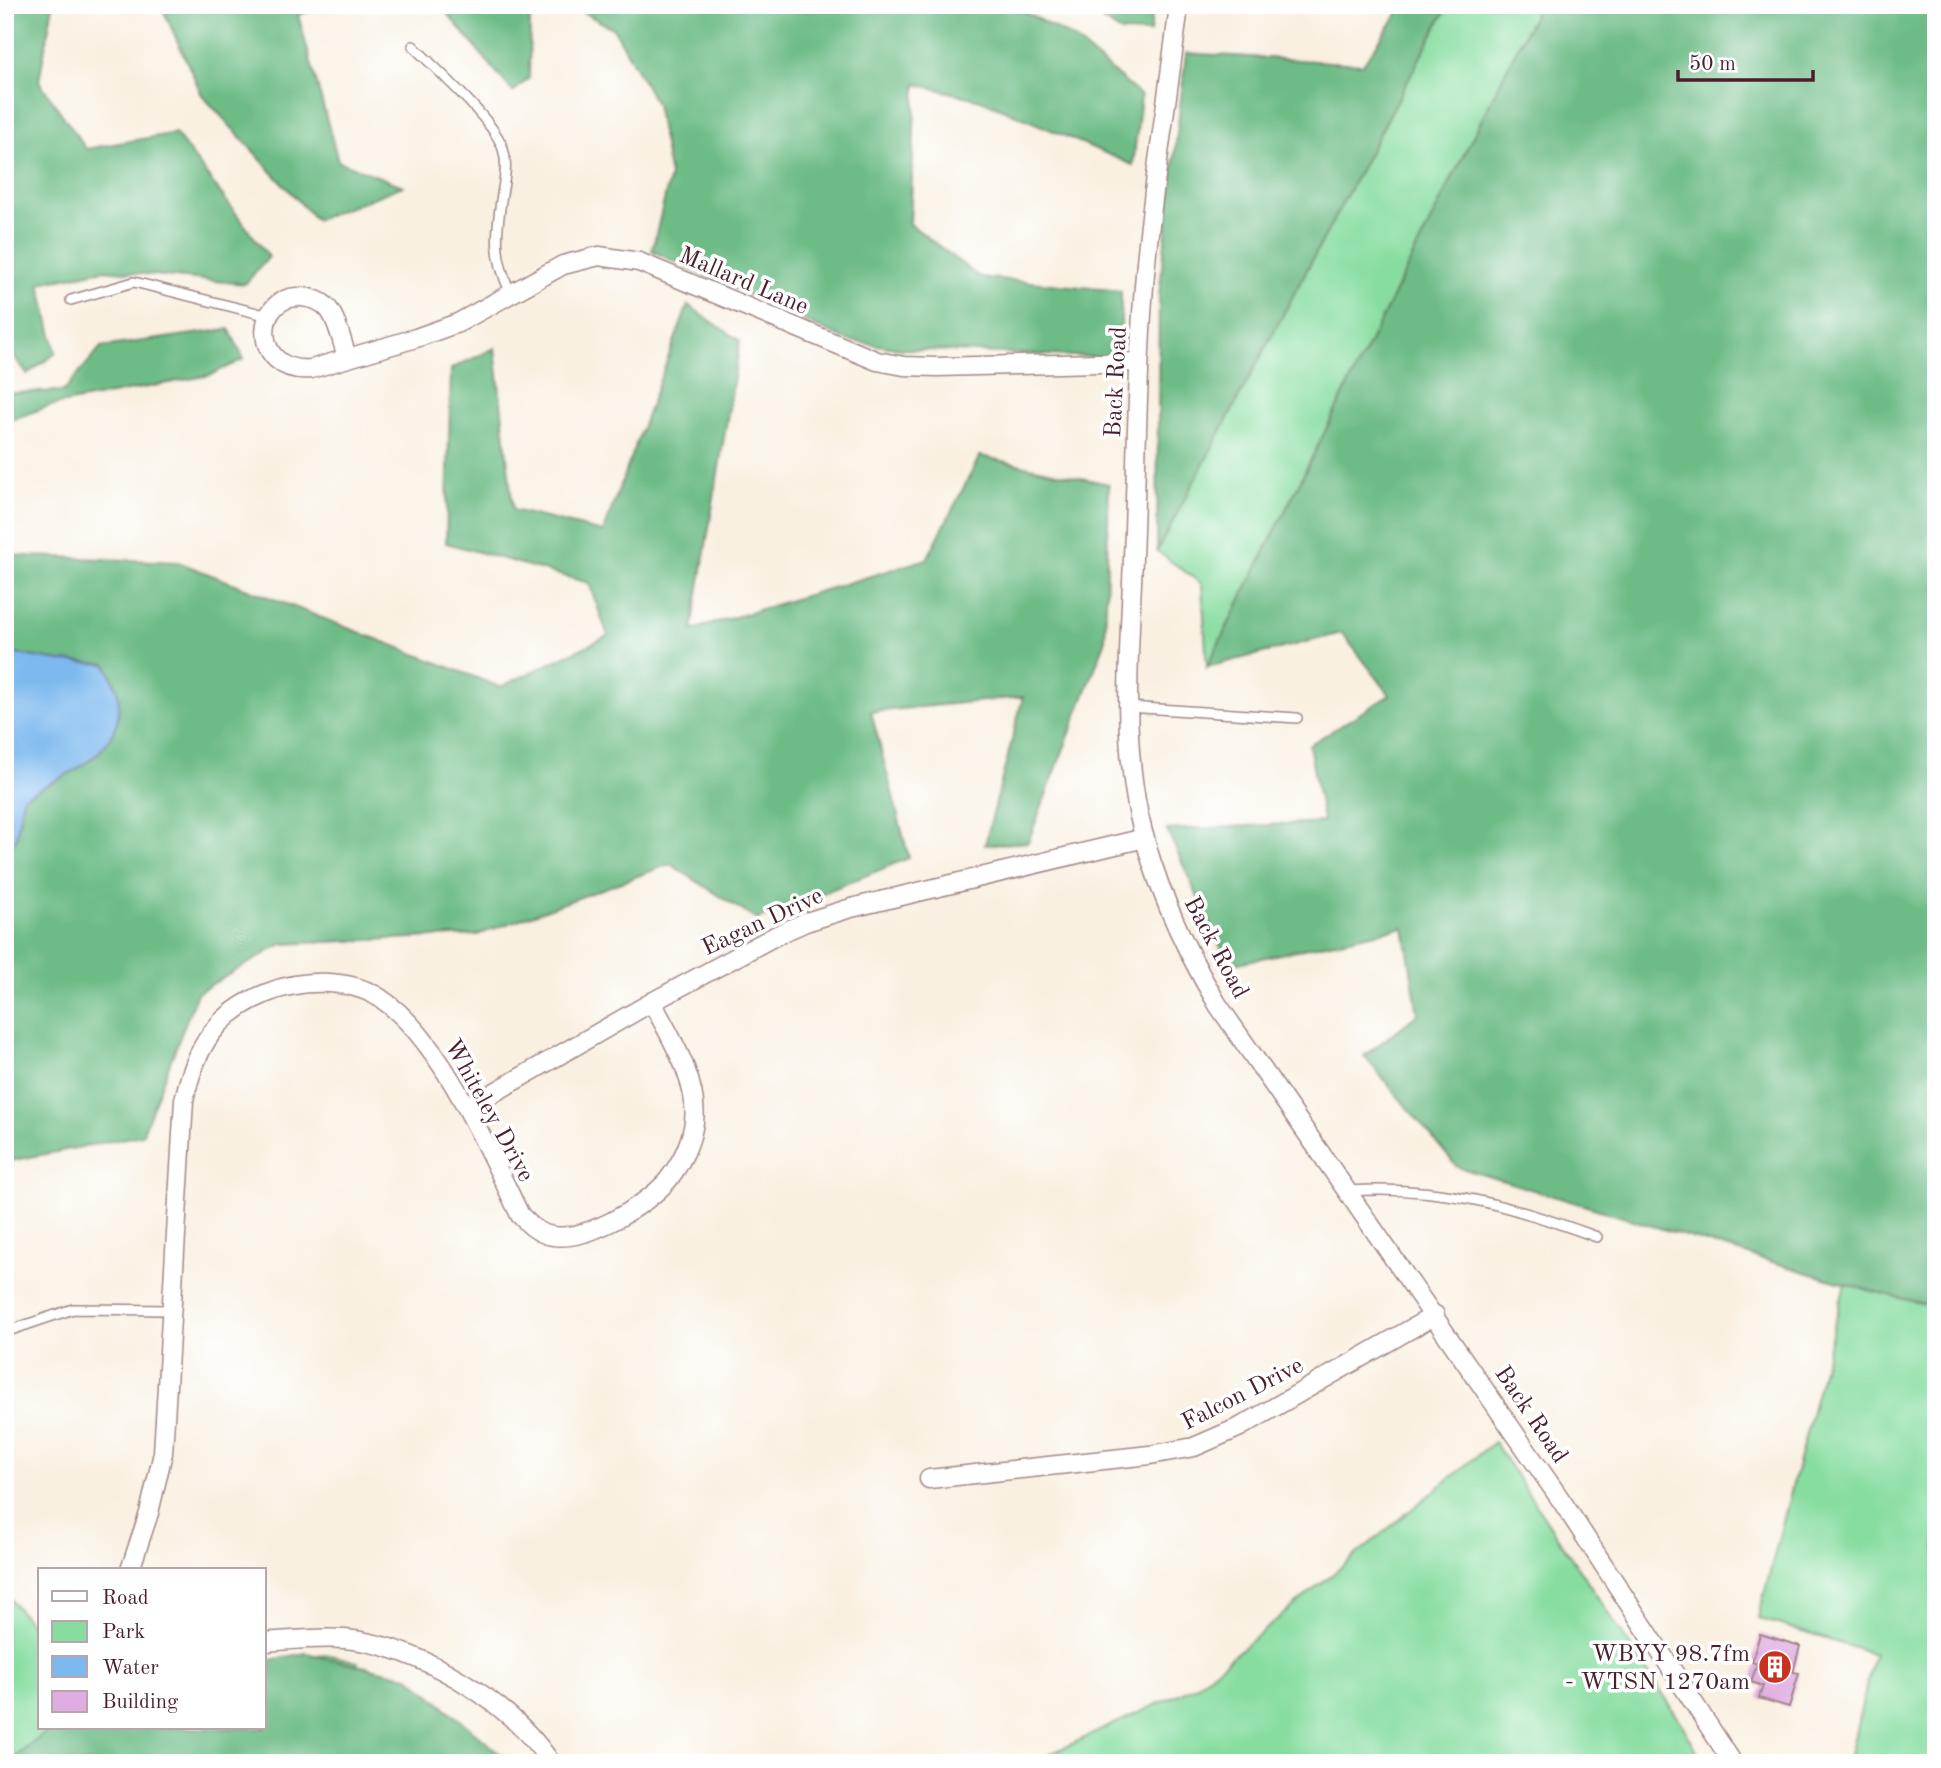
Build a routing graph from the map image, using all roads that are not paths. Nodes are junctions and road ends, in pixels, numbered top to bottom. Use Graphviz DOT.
graph roads {
  1 [pos="1179,5"];
  2 [pos="413,46"];
  3 [pos="511,293"];
  4 [pos="71,300"];
  5 [pos="269,316"];
  6 [pos="347,357"];
  7 [pos="1139,362"];
  8 [pos="1128,707"];
  9 [pos="1297,718"];
  10 [pos="1145,838"];
  11 [pos="652,1002"];
  12 [pos="467,1108"];
  13 [pos="1349,1191"];
  14 [pos="1597,1237"];
  15 [pos="171,1310"];
  16 [pos="1435,1315"];
  17 [pos="5,1332"];
  18 [pos="929,1479"];
  19 [pos="131,1568"];
  20 [pos="266,1643"];
  21 [pos="551,1763"];
  22 [pos="1733,1763"];
  1 -- 7 [label="street, Back Road"];
  2 -- 3 [label="lane"];
  3 -- 6 [label="street, Mallard Lane"];
  3 -- 7 [label="street, Mallard Lane"];
  4 -- 5 [label="lane"];
  5 -- 6 [label="street"];
  5 -- 6 [label="street, Mallard Lane"];
  7 -- 8 [label="street, Back Road"];
  8 -- 9 [label="lane"];
  8 -- 10 [label="street, Back Road"];
  10 -- 11 [label="street, Eagan Drive"];
  10 -- 13 [label="street, Back Road"];
  11 -- 12 [label="street, Eagan Drive"];
  11 -- 12 [label="street, Whiteley Drive"];
  12 -- 15 [label="street, Whiteley Drive"];
  13 -- 14 [label="lane"];
  13 -- 16 [label="street, Back Road"];
  15 -- 17 [label="lane"];
  15 -- 19 [label="street, Whiteley Drive"];
  16 -- 18 [label="street, Falcon Drive"];
  16 -- 22 [label="street, Back Road"];
  20 -- 21 [label="street"];
}
